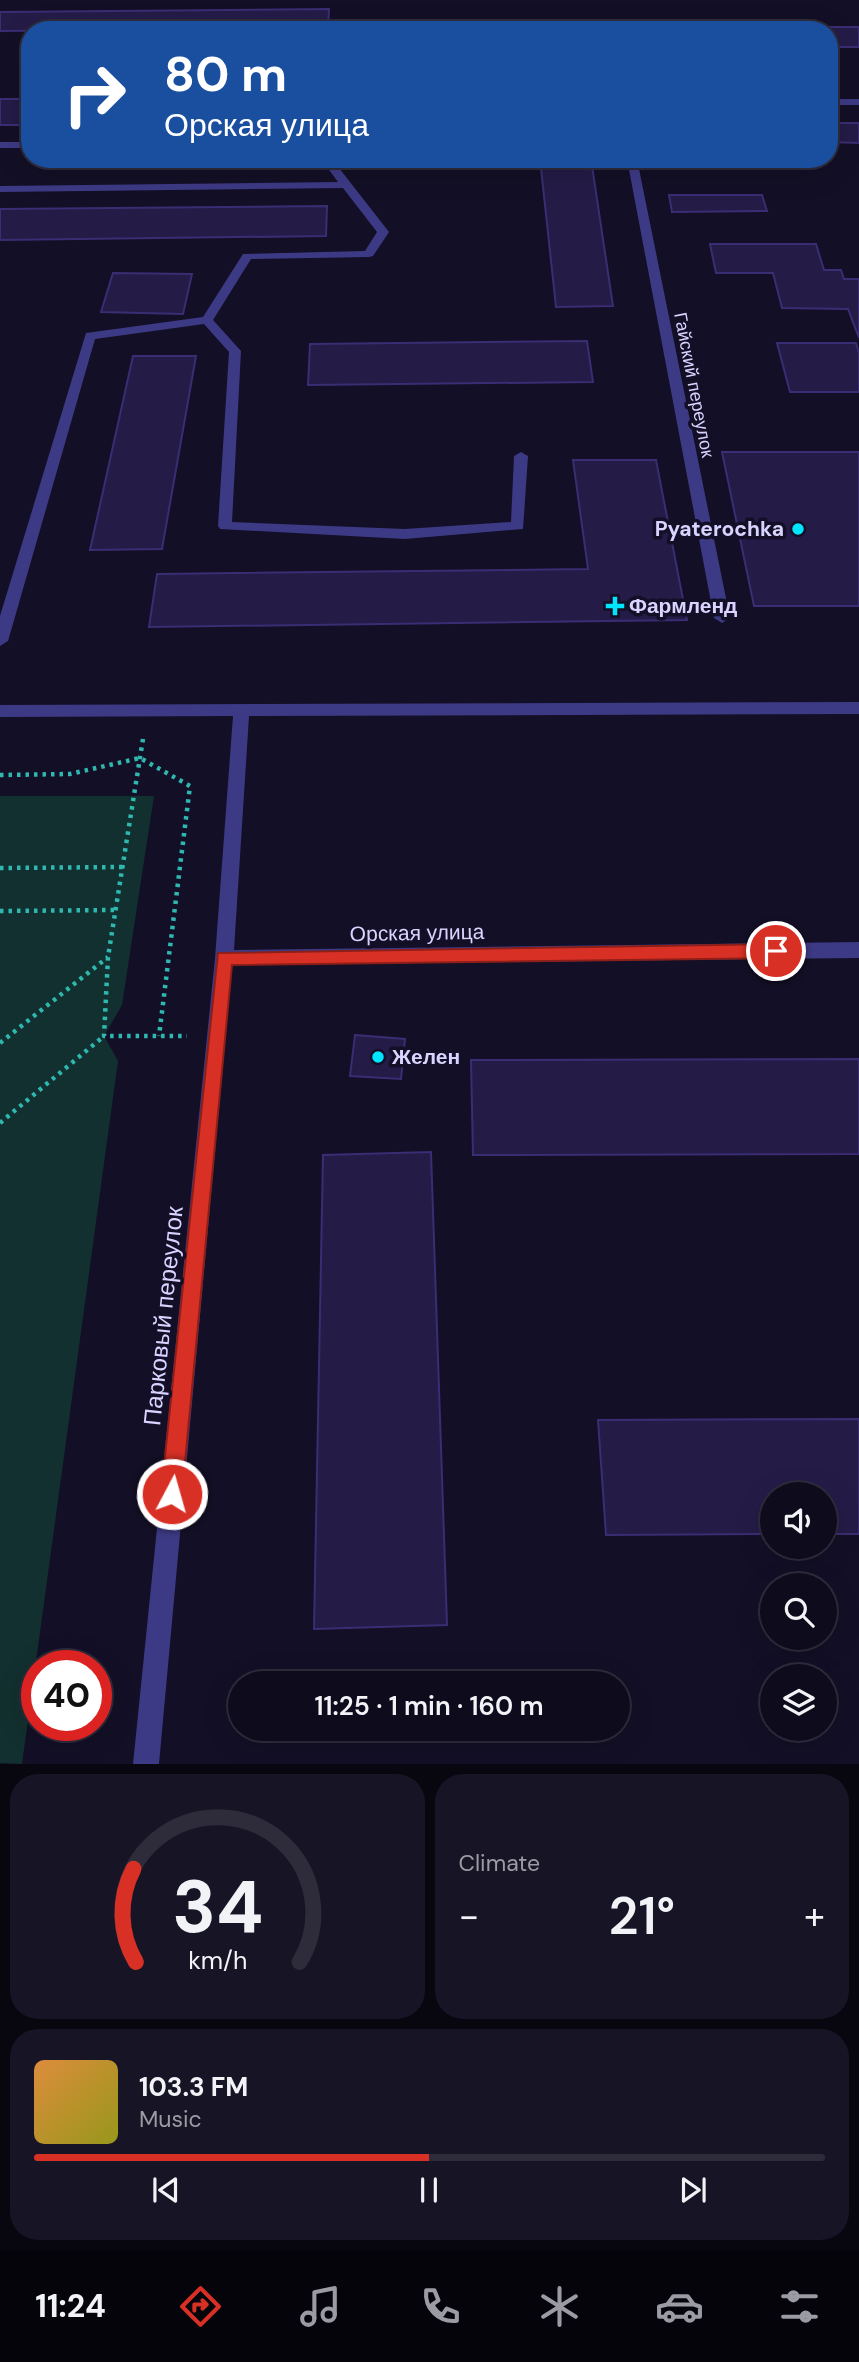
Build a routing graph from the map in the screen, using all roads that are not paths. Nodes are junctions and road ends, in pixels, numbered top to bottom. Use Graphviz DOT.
graph roads {
  1 [pos="838,102"];
  2 [pos="859,102"];
  3 [pos="0,145"];
  4 [pos="21,145"];
  5 [pos="333,168"];
  6 [pos="634,168"];
  7 [pos="347,185"];
  8 [pos="0,189"];
  9 [pos="206,320"];
  10 [pos="521,456"];
  11 [pos="722,618"];
  12 [pos="0,641"];
  13 [pos="859,708"];
  14 [pos="241,710"];
  15 [pos="0,711"];
  16 [pos="859,950"];
  17 [pos="224,958"];
  18 [pos="146,1763"];
  1 -- 2 [label="street"];
  3 -- 4 [label="street"];
  5 -- 7 [label="street"];
  6 -- 11 [label="street, Гайский переулок"];
  7 -- 8 [label="street"];
  7 -- 9 [label="street"];
  9 -- 10 [label="street"];
  9 -- 12 [label="street"];
  13 -- 14 [label="street"];
  14 -- 15 [label="street"];
  14 -- 17 [label="street"];
  16 -- 17 [label="street, Орская улица"];
  17 -- 18 [label="street, Парковый переулок"];
}
